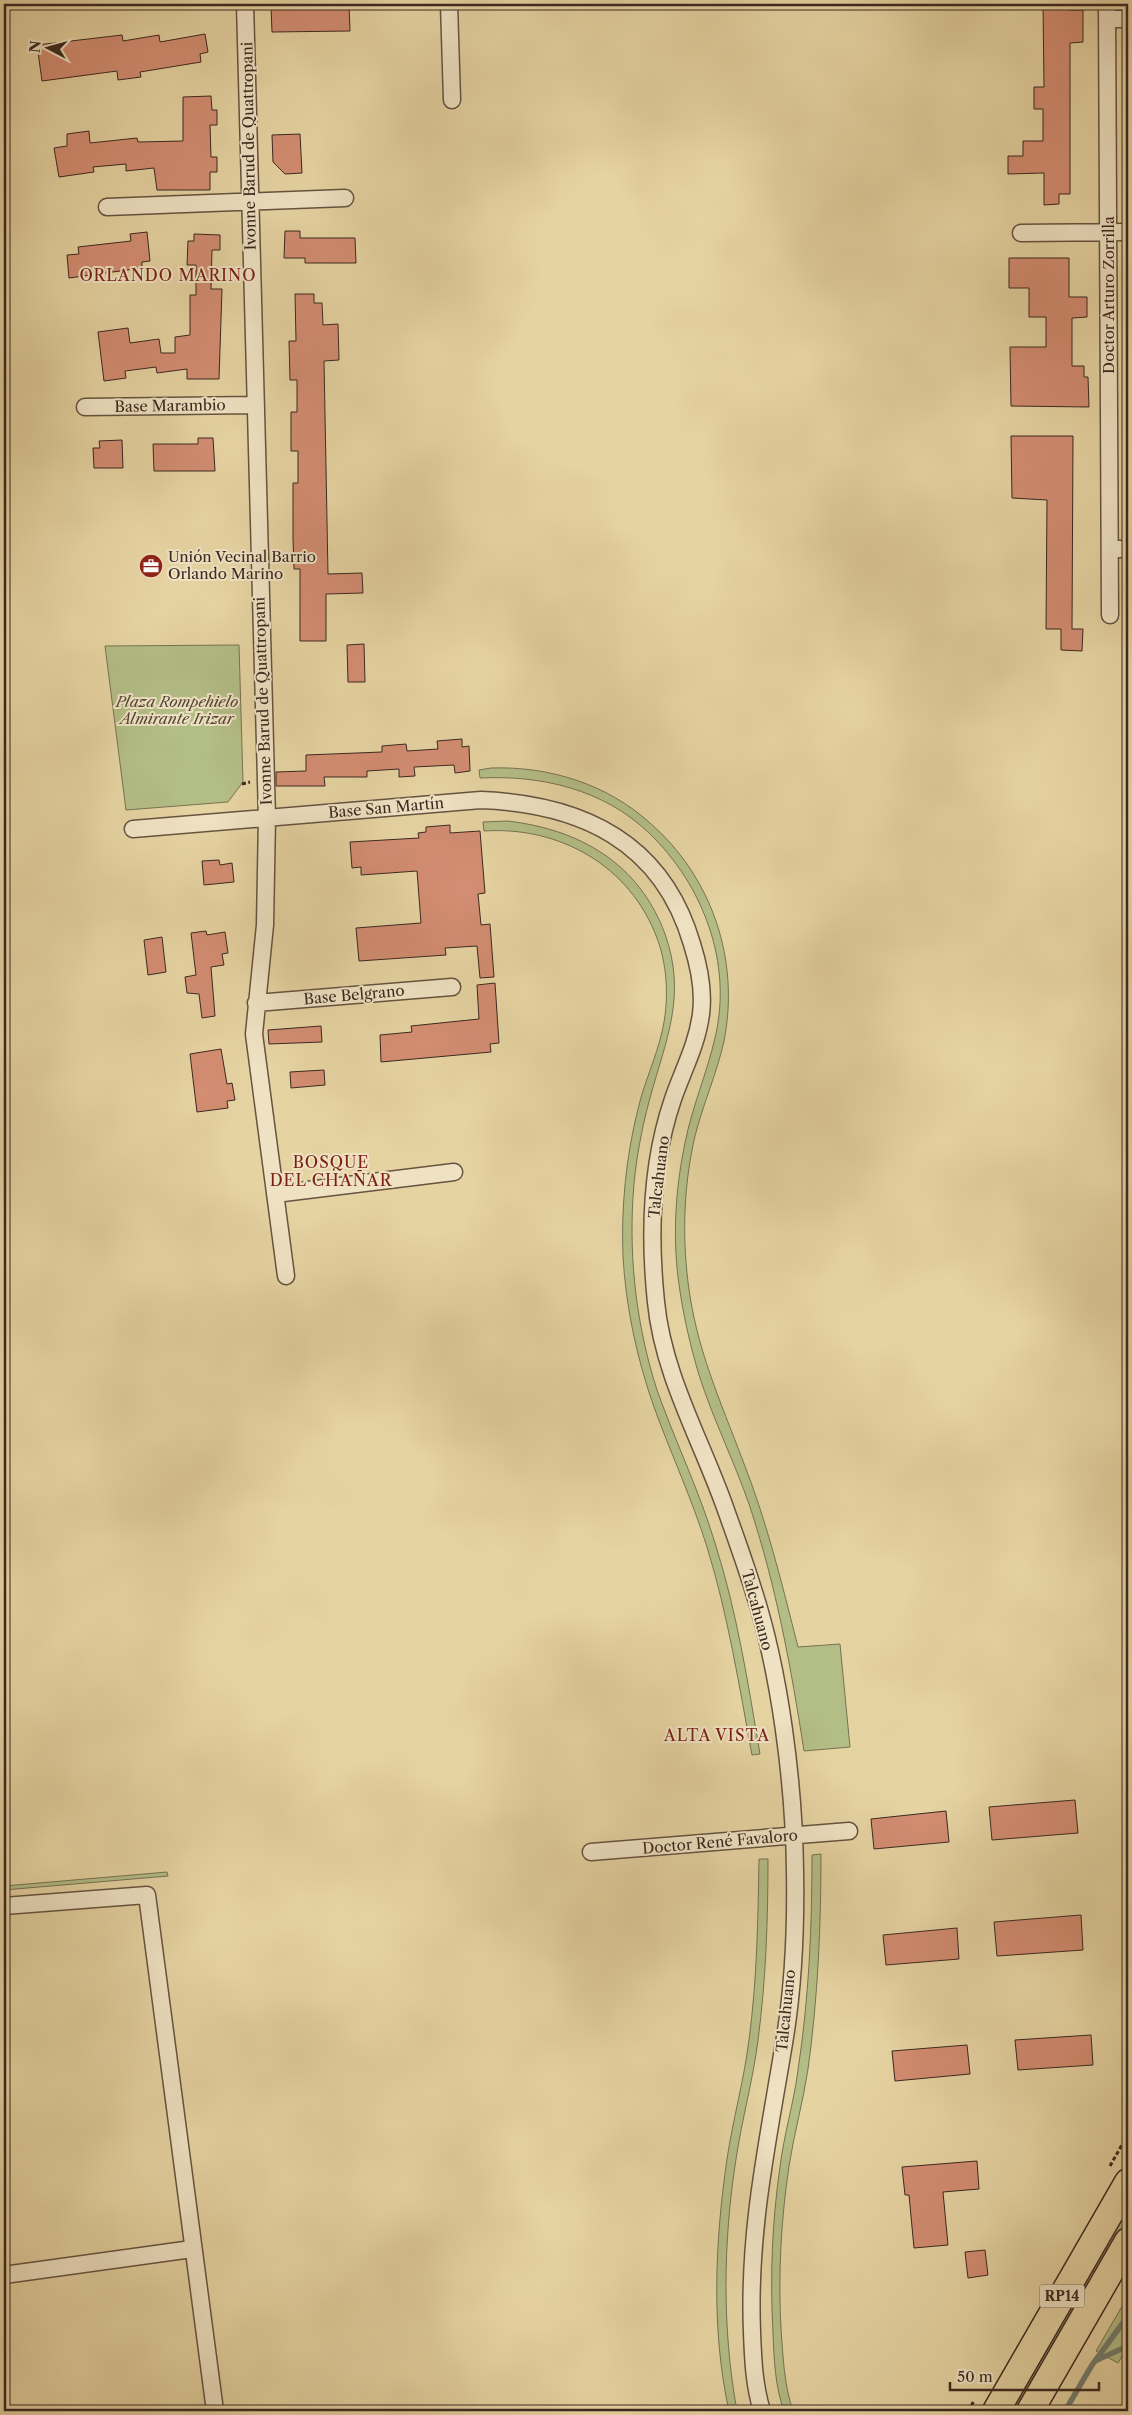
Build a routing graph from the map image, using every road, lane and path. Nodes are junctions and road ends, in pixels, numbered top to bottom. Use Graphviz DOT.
graph roads {
  1 [pos="246,4"];
  2 [pos="450,4"];
  3 [pos="1107,11"];
  4 [pos="1128,18"];
  5 [pos="452,100"];
  6 [pos="345,198"];
  7 [pos="250,202"];
  8 [pos="107,207"];
  9 [pos="1108,232"];
  10 [pos="1128,232"];
  11 [pos="1021,233"];
  12 [pos="255,405"];
  13 [pos="86,406"];
  14 [pos="1128,548"];
  15 [pos="1110,549"];
  16 [pos="1110,615"];
  17 [pos="266,818"];
  18 [pos="133,829"];
  19 [pos="629,847"];
  20 [pos="452,988"];
  21 [pos="256,1003"];
  22 [pos="454,1172"];
  23 [pos="275,1194"];
  24 [pos="286,1276"];
  25 [pos="849,1831"];
  26 [pos="794,1836"];
  27 [pos="590,1852"];
  28 [pos="4,1906"];
  29 [pos="1128,2182"];
  30 [pos="1128,2241"];
  31 [pos="192,2249"];
  32 [pos="4,2275"];
  33 [pos="215,2411"];
  34 [pos="762,2411"];
  35 [pos="996,2411"];
  36 [pos="1030,2411"];
  1 -- 7 [label="street, Ivonne Barud de Quattropani"];
  2 -- 5 [label="street"];
  3 -- 4 [label="street"];
  3 -- 9 [label="street, Doctor Arturo Zorrilla"];
  6 -- 7 [label="street"];
  7 -- 8 [label="street"];
  7 -- 12 [label="street, Ivonne Barud de Quattropani"];
  9 -- 10 [label="street"];
  9 -- 11 [label="street"];
  9 -- 15 [label="street, Doctor Arturo Zorrilla"];
  12 -- 13 [label="street, Base Marambio"];
  12 -- 17 [label="street, Ivonne Barud de Quattropani"];
  14 -- 15 [label="street"];
  15 -- 16 [label="street, Doctor Arturo Zorrilla"];
  17 -- 18 [label="street, Base San Martín"];
  17 -- 19 [label="street, Base San Martín"];
  17 -- 21 [label="street, Ivonne Barud de Quattropani"];
  19 -- 26 [label="street, Talcahuano"];
  20 -- 21 [label="street, Base Belgrano"];
  21 -- 23 [label="street, Ivonne Barud de Quattropani"];
  22 -- 23 [label="street"];
  23 -- 24 [label="street, Ivonne Barud de Quattropani"];
  25 -- 26 [label="street, Doctor René Favaloro"];
  26 -- 27 [label="street, Doctor René Favaloro"];
  26 -- 34 [label="street, Talcahuano"];
  28 -- 31 [label="street"];
  29 -- 35 [label="main road, RP14"];
  30 -- 36 [label="main road, RP14"];
  31 -- 32 [label="street"];
  31 -- 33 [label="street"];
}
